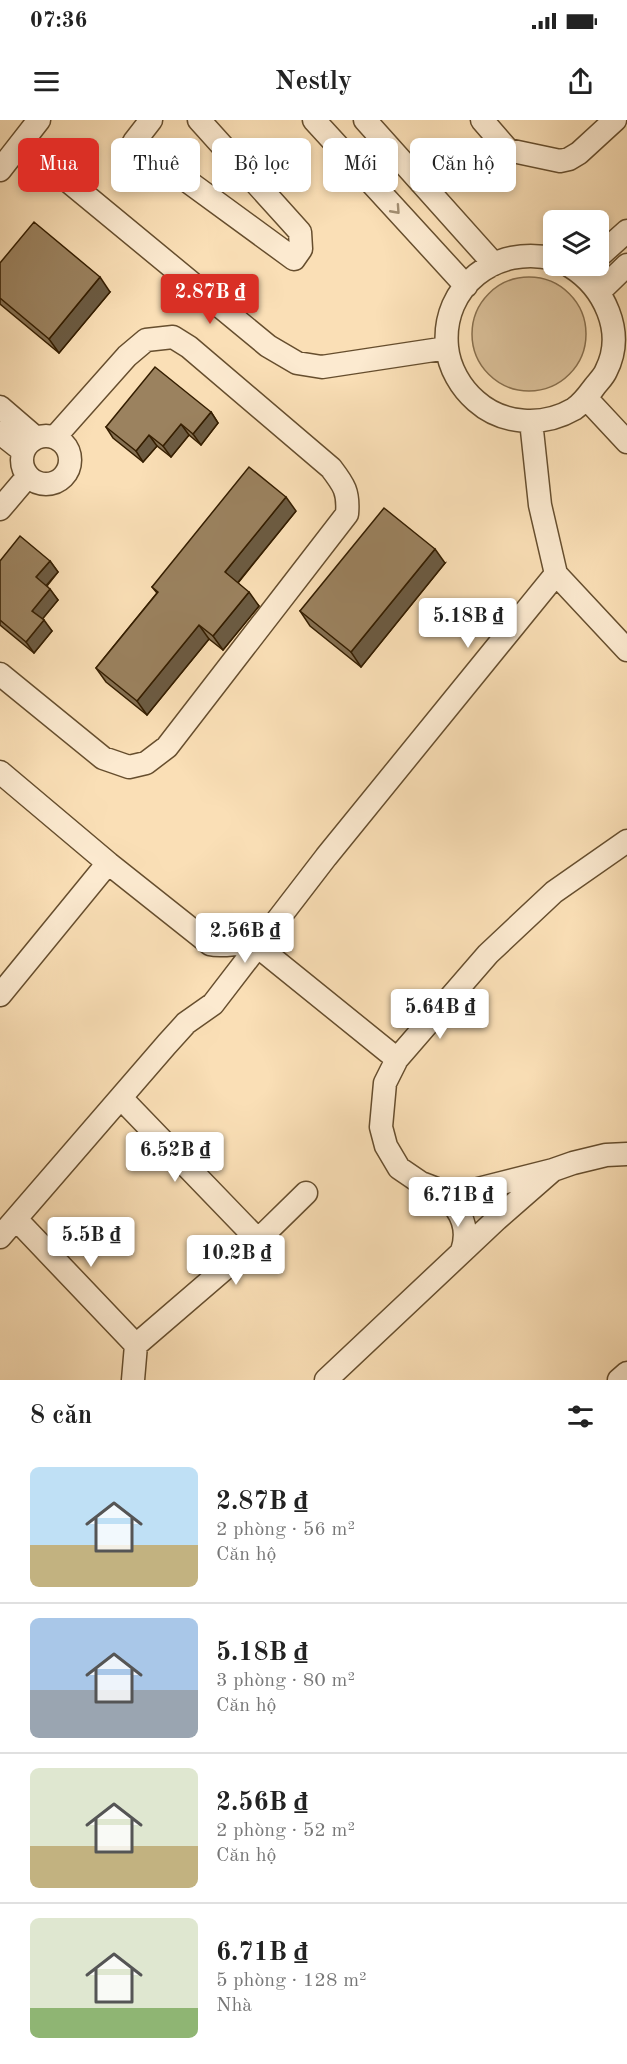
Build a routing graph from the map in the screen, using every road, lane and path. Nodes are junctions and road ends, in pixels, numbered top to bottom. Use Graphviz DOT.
graph roads {
  1 [pos="39,120"];
  2 [pos="152,120"];
  3 [pos="199,120"];
  4 [pos="314,120"];
  5 [pos="366,120"];
  6 [pos="482,120"];
  7 [pos="615,120"];
  8 [pos="25,138"];
  9 [pos="18,147"];
  10 [pos="0,170"];
  11 [pos="82,192"];
  12 [pos="627,231"];
  13 [pos="609,247"];
  14 [pos="543,256"];
  15 [pos="494,264"];
  16 [pos="627,265"];
  17 [pos="586,276"];
  18 [pos="465,286"];
  19 [pos="599,292"];
  20 [pos="447,348"];
  21 [pos="586,398"];
  22 [pos="0,407"];
  23 [pos="531,421"];
  24 [pos="0,433"];
  25 [pos="38,442"];
  26 [pos="627,442"];
  27 [pos="28,476"];
  28 [pos="0,509"];
  29 [pos="556,574"];
  30 [pos="627,650"];
  31 [pos="0,674"];
  32 [pos="0,772"];
  33 [pos="627,841"];
  34 [pos="108,862"];
  35 [pos="256,945"];
  36 [pos="0,995"];
  37 [pos="397,1059"];
  38 [pos="121,1098"];
  39 [pos="627,1154"];
  40 [pos="553,1170"];
  41 [pos="435,1189"];
  42 [pos="306,1193"];
  43 [pos="16,1219"];
  44 [pos="0,1237"];
  45 [pos="258,1240"];
  46 [pos="462,1251"];
  47 [pos="135,1345"];
  48 [pos="627,1373"];
  49 [pos="133,1380"];
  50 [pos="326,1380"];
  51 [pos="619,1380"];
  1 -- 8 [label="street"];
  2 -- 3 [label="street"];
  4 -- 18 [label="street, one-way"];
  5 -- 15 [label="street"];
  6 -- 7 [label="street"];
  9 -- 10 [label="street"];
  11 -- 20 [label="street"];
  12 -- 13 [label="street"];
  14 -- 15 [label="street"];
  15 -- 18 [label="street"];
  16 -- 19 [label="street"];
  17 -- 19 [label="street"];
  18 -- 20 [label="street"];
  19 -- 21 [label="street"];
  20 -- 23 [label="street"];
  21 -- 23 [label="street"];
  21 -- 26 [label="street"];
  22 -- 25 [label="street"];
  23 -- 29 [label="street"];
  24 -- 25 [label="street"];
  25 -- 27 [label="street"];
  25 -- 27 [label="street"];
  25 -- 31 [label="street"];
  27 -- 28 [label="street"];
  29 -- 30 [label="street"];
  29 -- 35 [label="street"];
  32 -- 34 [label="street"];
  33 -- 37 [label="street"];
  34 -- 35 [label="street"];
  34 -- 36 [label="street"];
  35 -- 37 [label="street"];
  35 -- 38 [label="street"];
  37 -- 41 [label="street"];
  38 -- 43 [label="street"];
  38 -- 45 [label="street"];
  39 -- 40 [label="street"];
  40 -- 41 [label="street"];
  40 -- 46 [label="street"];
  41 -- 46 [label="street"];
  42 -- 45 [label="street"];
  43 -- 44 [label="street"];
  43 -- 47 [label="street"];
  45 -- 47 [label="street"];
  46 -- 50 [label="street"];
  47 -- 49 [label="street"];
  48 -- 51 [label="street"];
}
